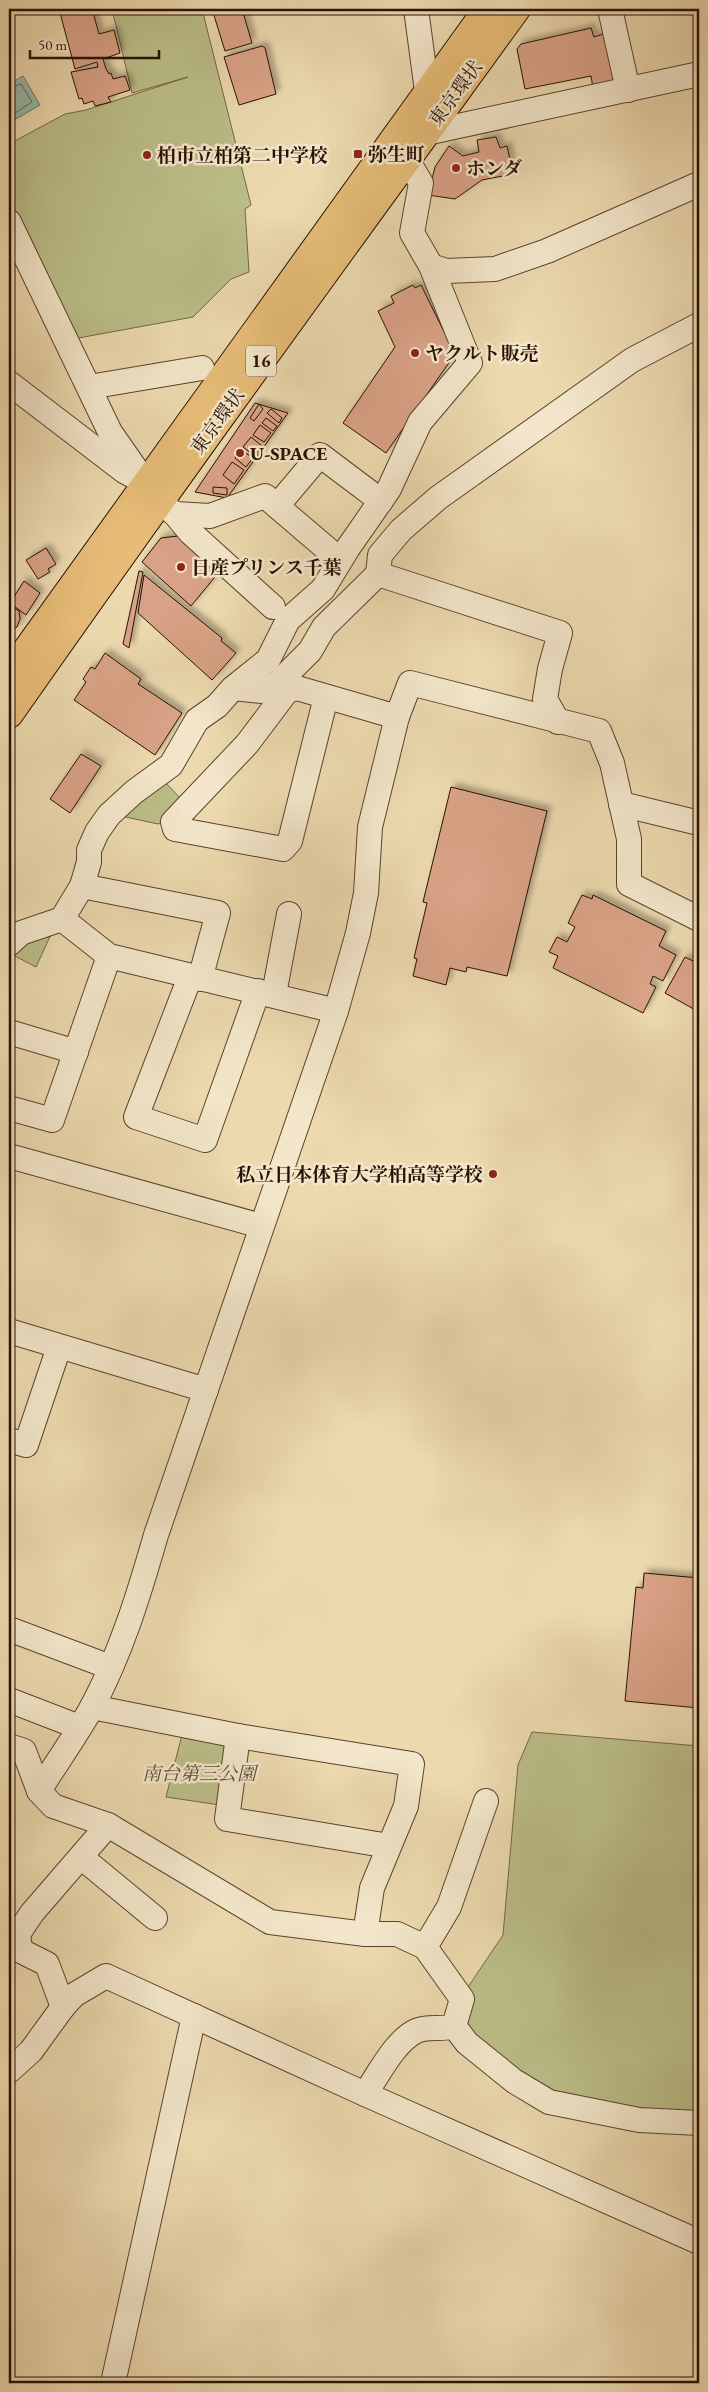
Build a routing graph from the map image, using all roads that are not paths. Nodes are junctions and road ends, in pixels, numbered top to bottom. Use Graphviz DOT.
graph roads {
  1 [pos="416,9"];
  2 [pos="488,9"];
  3 [pos="516,9"];
  4 [pos="610,9"];
  5 [pos="699,74"];
  6 [pos="628,90"];
  7 [pos="427,91"];
  8 [pos="426,133"];
  9 [pos="408,161"];
  10 [pos="699,184"];
  11 [pos="9,222"];
  12 [pos="431,266"];
  13 [pos="699,325"];
  14 [pos="202,368"];
  15 [pos="9,383"];
  16 [pos="89,387"];
  17 [pos="160,499"];
  18 [pos="381,501"];
  19 [pos="277,506"];
  20 [pos="340,560"];
  21 [pos="378,574"];
  22 [pos="273,607"];
  23 [pos="9,675"];
  24 [pos="233,688"];
  25 [pos="326,697"];
  26 [pos="9,714"];
  27 [pos="398,717"];
  28 [pos="558,722"];
  29 [pos="621,804"];
  30 [pos="699,823"];
  31 [pos="82,886"];
  32 [pos="289,914"];
  33 [pos="62,919"];
  34 [pos="699,919"];
  35 [pos="9,944"];
  36 [pos="109,956"];
  37 [pos="195,978"];
  38 [pos="266,993"];
  39 [pos="336,1011"];
  40 [pos="9,1032"];
  41 [pos="76,1052"];
  42 [pos="9,1108"];
  43 [pos="9,1156"];
  44 [pos="261,1226"];
  45 [pos="9,1331"];
  46 [pos="59,1347"];
  47 [pos="206,1390"];
  48 [pos="9,1440"];
  49 [pos="9,1629"];
  50 [pos="110,1667"];
  51 [pos="9,1700"];
  52 [pos="92,1707"];
  53 [pos="79,1727"];
  54 [pos="238,1736"];
  55 [pos="9,1746"];
  56 [pos="39,1791"];
  57 [pos="486,1801"];
  58 [pos="108,1825"];
  59 [pos="389,1846"];
  60 [pos="81,1857"];
  61 [pos="155,1918"];
  62 [pos="365,1934"];
  63 [pos="14,1947"];
  64 [pos="425,1947"];
  65 [pos="63,2007"];
  66 [pos="194,2016"];
  67 [pos="454,2026"];
  68 [pos="9,2072"];
  69 [pos="365,2094"];
  70 [pos="699,2123"];
  71 [pos="699,2242"];
  72 [pos="113,2383"];
  1 -- 7 [label="street"];
  2 -- 7 [label="highway, 東京環状 / 16"];
  3 -- 8 [label="highway, 東京環状 / 16"];
  4 -- 6 [label="street"];
  5 -- 6 [label="street"];
  6 -- 8 [label="street"];
  7 -- 17 [label="highway, 東京環状 / 16"];
  8 -- 9 [label="highway, 東京環状 / 16"];
  9 -- 12 [label="street"];
  9 -- 17 [label="highway, 東京環状 / 16"];
  10 -- 12 [label="street"];
  11 -- 16 [label="street"];
  12 -- 18 [label="street"];
  13 -- 21 [label="street"];
  14 -- 16 [label="street"];
  15 -- 17 [label="street"];
  16 -- 17 [label="street"];
  17 -- 19 [label="street"];
  17 -- 22 [label="street"];
  17 -- 23 [label="highway, 東京環状 / 16"];
  17 -- 26 [label="highway, 東京環状 / 16"];
  18 -- 19 [label="street"];
  18 -- 20 [label="street"];
  19 -- 20 [label="street"];
  20 -- 24 [label="street"];
  21 -- 24 [label="street"];
  21 -- 28 [label="street"];
  24 -- 31 [label="street"];
  25 -- 25 [label="street"];
  25 -- 27 [label="street"];
  27 -- 28 [label="street"];
  27 -- 39 [label="street"];
  28 -- 29 [label="street"];
  29 -- 30 [label="street"];
  29 -- 34 [label="street"];
  31 -- 33 [label="street"];
  31 -- 37 [label="street"];
  32 -- 38 [label="street"];
  33 -- 35 [label="street"];
  33 -- 36 [label="street"];
  36 -- 37 [label="street"];
  36 -- 41 [label="street"];
  37 -- 38 [label="street"];
  37 -- 38 [label="street"];
  38 -- 39 [label="street"];
  39 -- 44 [label="street"];
  40 -- 41 [label="street"];
  41 -- 42 [label="street"];
  43 -- 44 [label="street"];
  44 -- 47 [label="street"];
  45 -- 46 [label="street"];
  46 -- 47 [label="street"];
  46 -- 48 [label="street"];
  47 -- 50 [label="street"];
  49 -- 50 [label="street"];
  50 -- 52 [label="street"];
  51 -- 53 [label="street"];
  52 -- 53 [label="street"];
  52 -- 54 [label="street"];
  53 -- 56 [label="street"];
  54 -- 59 [label="street"];
  54 -- 59 [label="street"];
  55 -- 56 [label="street"];
  56 -- 58 [label="street"];
  57 -- 64 [label="street"];
  58 -- 60 [label="street"];
  58 -- 62 [label="street"];
  59 -- 62 [label="street"];
  60 -- 61 [label="street"];
  60 -- 63 [label="street"];
  62 -- 64 [label="street"];
  63 -- 65 [label="street"];
  64 -- 67 [label="street"];
  65 -- 66 [label="street"];
  65 -- 68 [label="street"];
  66 -- 69 [label="street"];
  66 -- 72 [label="street"];
  67 -- 69 [label="street"];
  67 -- 70 [label="street"];
  69 -- 71 [label="street"];
}
